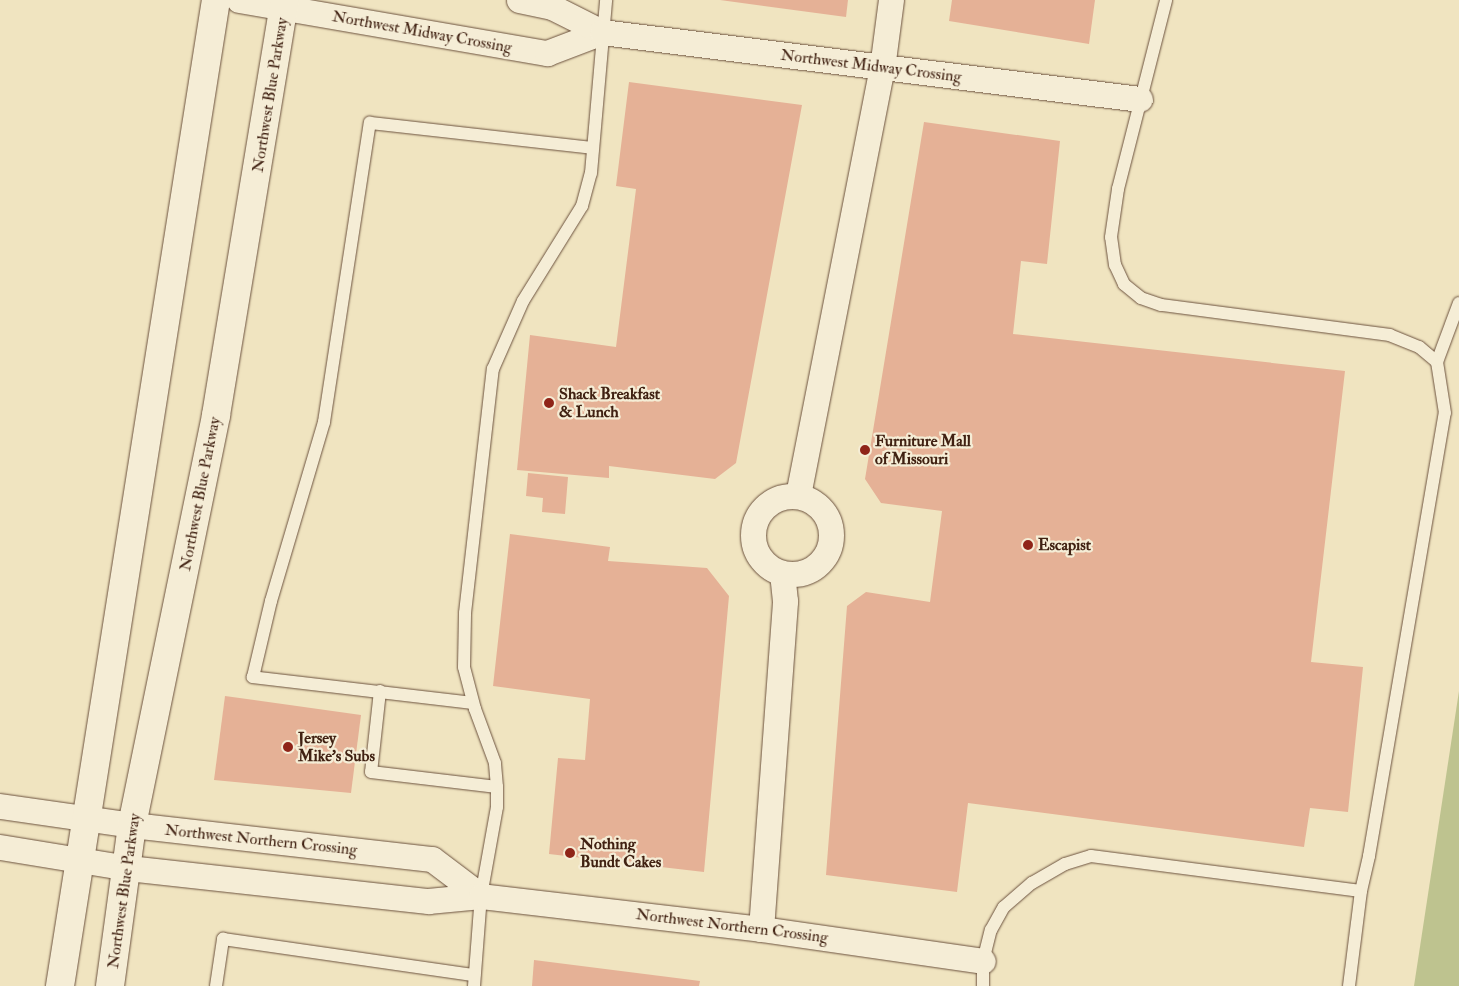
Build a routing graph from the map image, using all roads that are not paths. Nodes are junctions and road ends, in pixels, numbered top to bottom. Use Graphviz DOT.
graph roads {
  1 [pos="216,0"];
  2 [pos="239,0"];
  3 [pos="519,0"];
  4 [pos="606,0"];
  5 [pos="891,0"];
  6 [pos="1166,0"];
  7 [pos="285,4"];
  8 [pos="602,32"];
  9 [pos="882,68"];
  10 [pos="1140,99"];
  11 [pos="593,148"];
  12 [pos="1459,303"];
  13 [pos="1437,362"];
  14 [pos="798,496"];
  15 [pos="782,573"];
  16 [pos="380,691"];
  17 [pos="473,702"];
  18 [pos="497,787"];
  19 [pos="0,806"];
  20 [pos="85,817"];
  21 [pos="132,825"];
  22 [pos="0,846"];
  23 [pos="80,862"];
  24 [pos="128,868"];
  25 [pos="1361,891"];
  26 [pos="481,896"];
  27 [pos="761,929"];
  28 [pos="984,961"];
  29 [pos="474,980"];
  30 [pos="60,986"];
  31 [pos="110,986"];
  32 [pos="216,986"];
  33 [pos="983,986"];
  34 [pos="1349,986"];
  1 -- 20 [label="street"];
  2 -- 7 [label="street, Northwest Midway Crossing"];
  3 -- 8 [label="street, Northwest Midway Crossing"];
  4 -- 8 [label="lane"];
  5 -- 9 [label="street"];
  6 -- 10 [label="lane"];
  7 -- 8 [label="street, Northwest Midway Crossing"];
  7 -- 21 [label="street, Northwest Blue Parkway"];
  8 -- 9 [label="street, Northwest Midway Crossing"];
  8 -- 11 [label="lane"];
  9 -- 10 [label="street, Northwest Midway Crossing"];
  9 -- 14 [label="street"];
  10 -- 13 [label="lane"];
  11 -- 16 [label="lane"];
  11 -- 17 [label="lane"];
  12 -- 13 [label="lane"];
  13 -- 25 [label="lane"];
  14 -- 15 [label="street"];
  14 -- 15 [label="street"];
  15 -- 27 [label="street"];
  16 -- 17 [label="lane"];
  16 -- 18 [label="lane"];
  17 -- 18 [label="lane"];
  18 -- 26 [label="lane"];
  19 -- 20 [label="street, Northwest Northern Crossing"];
  20 -- 21 [label="street, Northwest Northern Crossing"];
  20 -- 23 [label="street"];
  21 -- 24 [label="street, Northwest Blue Parkway"];
  21 -- 26 [label="street, Northwest Northern Crossing"];
  22 -- 23 [label="street, Northwest Northern Crossing"];
  23 -- 24 [label="street, Northwest Northern Crossing"];
  23 -- 30 [label="street"];
  24 -- 26 [label="street, Northwest Northern Crossing"];
  24 -- 31 [label="street, Northwest Blue Parkway"];
  25 -- 28 [label="lane"];
  25 -- 34 [label="lane"];
  26 -- 27 [label="street, Northwest Northern Crossing"];
  26 -- 29 [label="lane"];
  27 -- 28 [label="street, Northwest Northern Crossing"];
  28 -- 33 [label="lane"];
  29 -- 32 [label="lane"];
}
